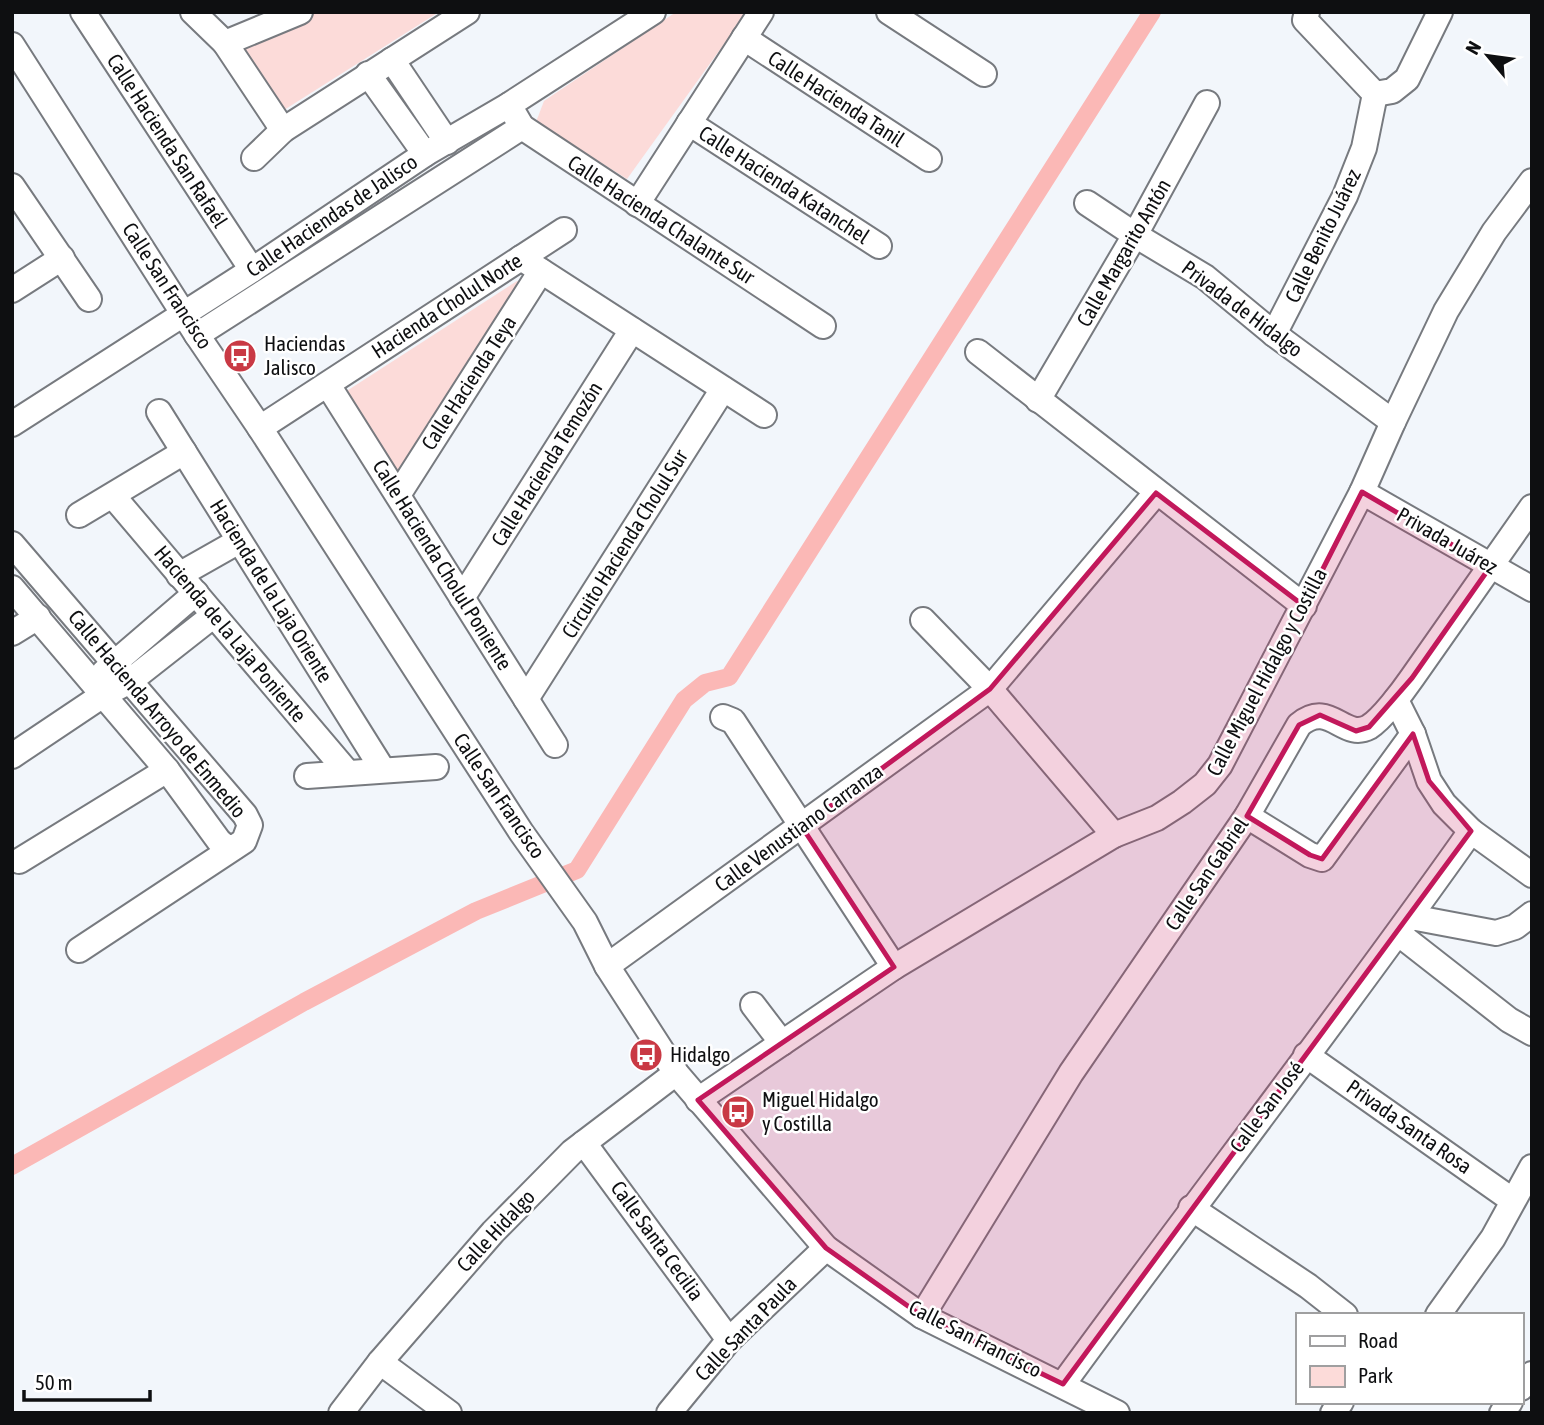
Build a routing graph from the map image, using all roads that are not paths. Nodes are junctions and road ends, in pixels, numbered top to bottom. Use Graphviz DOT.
graph roads {
  1 [pos="193,12"];
  2 [pos="300,12"];
  3 [pos="467,12"];
  4 [pos="653,12"];
  5 [pos="761,12"];
  6 [pos="889,12"];
  7 [pos="1440,12"];
  8 [pos="87,13"];
  9 [pos="1306,16"];
  10 [pos="623,20"];
  11 [pos="744,38"];
  12 [pos="225,43"];
  13 [pos="12,45"];
  14 [pos="392,60"];
  15 [pos="368,74"];
  16 [pos="984,74"];
  17 [pos="1375,94"];
  18 [pos="1207,103"];
  19 [pos="509,105"];
  20 [pos="689,123"];
  21 [pos="522,127"];
  22 [pos="283,130"];
  23 [pos="436,148"];
  24 [pos="254,158"];
  25 [pos="929,159"];
  26 [pos="1532,181"];
  27 [pos="12,187"];
  28 [pos="1087,203"];
  29 [pos="637,204"];
  30 [pos="564,230"];
  31 [pos="1135,235"];
  32 [pos="879,246"];
  33 [pos="62,258"];
  34 [pos="531,264"];
  35 [pos="252,270"];
  36 [pos="12,290"];
  37 [pos="89,299"];
  38 [pos="184,312"];
  39 [pos="822,326"];
  40 [pos="632,330"];
  41 [pos="1274,334"];
  42 [pos="197,335"];
  43 [pos="978,352"];
  44 [pos="328,385"];
  45 [pos="723,388"];
  46 [pos="1038,400"];
  47 [pos="159,412"];
  48 [pos="764,415"];
  49 [pos="1393,422"];
  50 [pos="12,424"];
  51 [pos="260,428"];
  52 [pos="184,452"];
  53 [pos="1362,492"];
  54 [pos="1156,494"];
  55 [pos="398,495"];
  56 [pos="113,496"];
  57 [pos="1532,507"];
  58 [pos="79,516"];
  59 [pos="239,541"];
  60 [pos="12,544"];
  61 [pos="1490,567"];
  62 [pos="179,575"];
  63 [pos="12,588"];
  64 [pos="1532,589"];
  65 [pos="197,593"];
  66 [pos="462,598"];
  67 [pos="1304,606"];
  68 [pos="214,615"];
  69 [pos="38,617"];
  70 [pos="923,620"];
  71 [pos="12,633"];
  72 [pos="123,672"];
  73 [pos="97,688"];
  74 [pos="990,689"];
  75 [pos="526,699"];
  76 [pos="1396,700"];
  77 [pos="723,717"];
  78 [pos="1413,734"];
  79 [pos="555,745"];
  80 [pos="12,755"];
  81 [pos="436,767"];
  82 [pos="167,770"];
  83 [pos="383,771"];
  84 [pos="348,773"];
  85 [pos="307,776"];
  86 [pos="1247,816"];
  87 [pos="802,827"];
  88 [pos="1471,831"];
  89 [pos="1114,835"];
  90 [pos="234,847"];
  91 [pos="19,861"];
  92 [pos="1532,875"];
  93 [pos="1532,914"];
  94 [pos="1405,925"];
  95 [pos="79,950"];
  96 [pos="607,966"];
  97 [pos="894,967"];
  98 [pos="753,1005"];
  99 [pos="1532,1033"];
  100 [pos="782,1043"];
  101 [pos="1306,1055"];
  102 [pos="676,1073"];
  103 [pos="698,1100"];
  104 [pos="584,1143"];
  105 [pos="1532,1167"];
  106 [pos="1512,1200"];
  107 [pos="1191,1209"];
  108 [pos="826,1248"];
  109 [pos="1342,1313"];
  110 [pos="1439,1313"];
  111 [pos="922,1316"];
  112 [pos="729,1340"];
  113 [pos="380,1362"];
  114 [pos="1063,1384"];
  115 [pos="341,1413"];
  116 [pos="449,1413"];
  117 [pos="669,1413"];
  118 [pos="1117,1413"];
  1 -- 12 [label="street"];
  2 -- 12 [label="street"];
  3 -- 14 [label="street"];
  4 -- 10 [label="street, Calle Haciendas de Jalisco"];
  5 -- 11 [label="street"];
  6 -- 16 [label="street"];
  7 -- 17 [label="street"];
  8 -- 35 [label="street, Calle Hacienda San Rafaél"];
  9 -- 17 [label="street"];
  10 -- 19 [label="street, Calle Haciendas de Jalisco"];
  11 -- 20 [label="street"];
  11 -- 25 [label="street, Calle Hacienda Tanil"];
  12 -- 22 [label="street"];
  13 -- 38 [label="street, Calle San Francisco"];
  14 -- 15 [label="street"];
  14 -- 23 [label="street"];
  15 -- 22 [label="street"];
  15 -- 23 [label="street"];
  17 -- 41 [label="street, Calle Benito Juárez"];
  18 -- 31 [label="street, Calle Margarito Antón"];
  19 -- 21 [label="street, Calle Hacienda Chalante Sur"];
  19 -- 23 [label="street, Calle Haciendas de Jalisco"];
  20 -- 29 [label="street"];
  20 -- 32 [label="street, Calle Hacienda Katanchel"];
  21 -- 29 [label="street, Calle Hacienda Chalante Sur"];
  21 -- 42 [label="street, Calle Haciendas de Jalisco"];
  22 -- 24 [label="street"];
  23 -- 35 [label="street, Calle Haciendas de Jalisco"];
  26 -- 49 [label="street, Calle Miguel Hidalgo y Costilla"];
  27 -- 33 [label="street"];
  28 -- 31 [label="street, Privada de Hidalgo"];
  29 -- 39 [label="street, Calle Hacienda Chalante Sur"];
  30 -- 34 [label="street, Hacienda Cholul Norte"];
  31 -- 41 [label="street, Privada de Hidalgo"];
  31 -- 46 [label="street, Calle Margarito Antón"];
  33 -- 36 [label="street"];
  33 -- 37 [label="street"];
  34 -- 40 [label="street"];
  34 -- 44 [label="street, Hacienda Cholul Norte"];
  34 -- 55 [label="street, Calle Hacienda Teya"];
  35 -- 38 [label="street, Calle Haciendas de Jalisco"];
  38 -- 42 [label="street, Calle San Francisco"];
  38 -- 50 [label="street, Calle Haciendas de Jalisco"];
  40 -- 45 [label="street"];
  40 -- 66 [label="street, Calle Hacienda Temozón"];
  41 -- 49 [label="street, Privada de Hidalgo"];
  42 -- 51 [label="street, Calle San Francisco"];
  43 -- 46 [label="street"];
  44 -- 51 [label="street, Hacienda Cholul Norte"];
  44 -- 55 [label="street, Calle Hacienda Cholul Poniente"];
  45 -- 48 [label="street"];
  45 -- 75 [label="street, Circuito Hacienda Cholul Sur"];
  46 -- 54 [label="street"];
  47 -- 52 [label="street, Hacienda de la Laja Oriente"];
  49 -- 53 [label="street, Calle Miguel Hidalgo y Costilla"];
  51 -- 96 [label="street, Calle San Francisco"];
  52 -- 56 [label="street"];
  52 -- 59 [label="street, Hacienda de la Laja Oriente"];
  53 -- 61 [label="street, Privada Juárez"];
  53 -- 67 [label="street, Calle Miguel Hidalgo y Costilla"];
  54 -- 67 [label="street"];
  54 -- 74 [label="street, Calle Venustiano Carranza"];
  55 -- 66 [label="street, Calle Hacienda Cholul Poniente"];
  56 -- 58 [label="street"];
  56 -- 62 [label="street, Hacienda de la Laja Poniente"];
  57 -- 61 [label="street, Calle San Gabriel"];
  59 -- 62 [label="street"];
  59 -- 83 [label="street, Hacienda de la Laja Oriente"];
  60 -- 72 [label="street, Calle Hacienda Arroyo de Enmedio"];
  61 -- 64 [label="street, Privada Juárez"];
  61 -- 76 [label="street, Calle San Gabriel"];
  62 -- 65 [label="street, Hacienda de la Laja Poniente"];
  63 -- 69 [label="street, Calle Hacienda Arroyo de Enmedio"];
  65 -- 68 [label="street, Hacienda de la Laja Poniente"];
  65 -- 72 [label="street"];
  66 -- 75 [label="street, Calle Hacienda Cholul Poniente"];
  67 -- 89 [label="street, Calle Miguel Hidalgo y Costilla"];
  68 -- 72 [label="street"];
  68 -- 84 [label="street, Hacienda de la Laja Poniente"];
  69 -- 71 [label="street"];
  69 -- 73 [label="street, Calle Hacienda Arroyo de Enmedio"];
  70 -- 74 [label="street"];
  72 -- 73 [label="street"];
  72 -- 90 [label="street, Calle Hacienda Arroyo de Enmedio"];
  73 -- 80 [label="street"];
  73 -- 82 [label="street, Calle Hacienda Arroyo de Enmedio"];
  74 -- 87 [label="street, Calle Venustiano Carranza"];
  74 -- 89 [label="street"];
  75 -- 79 [label="street, Calle Hacienda Cholul Poniente"];
  76 -- 78 [label="street"];
  76 -- 86 [label="street, Calle San Gabriel"];
  77 -- 87 [label="street"];
  78 -- 86 [label="street"];
  78 -- 88 [label="street"];
  81 -- 83 [label="street"];
  82 -- 90 [label="street, Calle Hacienda Arroyo de Enmedio"];
  82 -- 91 [label="street"];
  83 -- 84 [label="street"];
  84 -- 85 [label="street"];
  86 -- 111 [label="street, Calle San Gabriel"];
  87 -- 96 [label="street, Calle Venustiano Carranza"];
  87 -- 97 [label="street"];
  88 -- 92 [label="street"];
  88 -- 94 [label="street, Calle San José"];
  89 -- 97 [label="street, Calle Miguel Hidalgo y Costilla"];
  90 -- 95 [label="street"];
  93 -- 94 [label="street"];
  94 -- 99 [label="street"];
  94 -- 101 [label="street, Calle San José"];
  96 -- 102 [label="street, Calle San Francisco"];
  97 -- 100 [label="street, Calle Miguel Hidalgo y Costilla"];
  98 -- 100 [label="street"];
  100 -- 103 [label="street, Calle Miguel Hidalgo y Costilla"];
  101 -- 106 [label="street, Privada Santa Rosa"];
  101 -- 107 [label="street, Calle San José"];
  102 -- 103 [label="street, Calle San Francisco"];
  102 -- 104 [label="street, Calle Hidalgo"];
  103 -- 108 [label="street, Calle San Francisco"];
  104 -- 112 [label="street, Calle Santa Cecilia"];
  104 -- 113 [label="street, Calle Hidalgo"];
  105 -- 106 [label="street"];
  106 -- 110 [label="street"];
  107 -- 109 [label="street"];
  107 -- 114 [label="street, Calle San José"];
  108 -- 111 [label="street, Calle San Francisco"];
  108 -- 112 [label="street, Calle Santa Paula"];
  111 -- 114 [label="street, Calle San Francisco"];
  112 -- 117 [label="street, Calle Santa Paula"];
  113 -- 115 [label="street, Calle Hidalgo"];
  113 -- 116 [label="street"];
  114 -- 118 [label="street, Calle San Francisco"];
}
